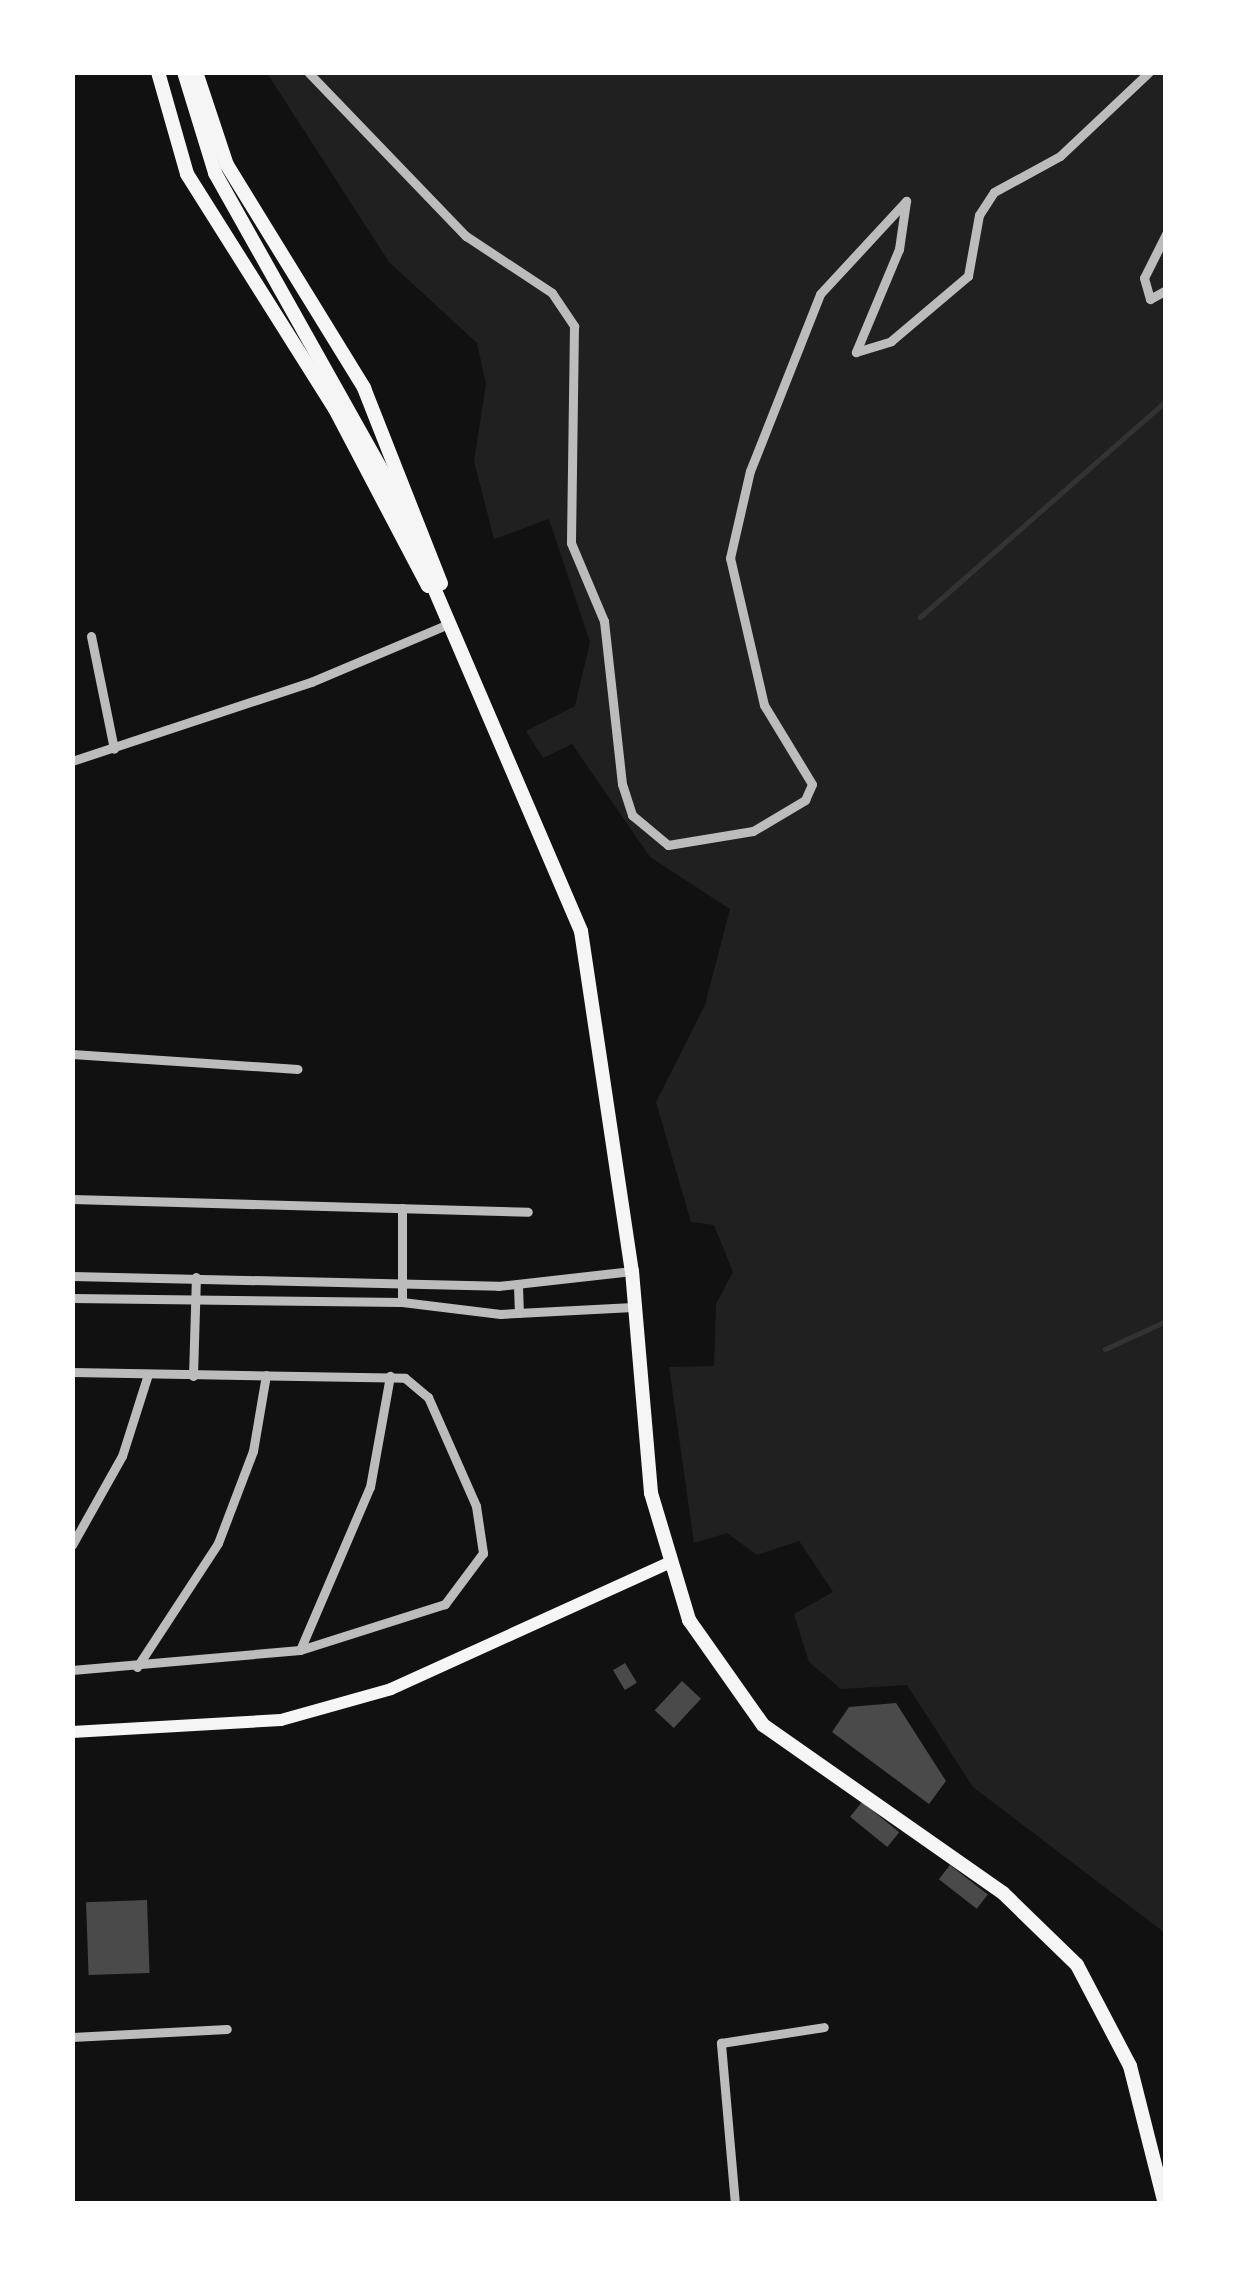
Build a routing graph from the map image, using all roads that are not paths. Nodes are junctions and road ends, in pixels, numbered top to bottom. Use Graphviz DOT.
graph roads {
  1 [pos="158,72"];
  2 [pos="184,72"];
  3 [pos="196,72"];
  4 [pos="308,72"];
  5 [pos="1149,72"];
  6 [pos="1166,234"];
  7 [pos="1166,290"];
  8 [pos="452,623"];
  9 [pos="90,636"];
  10 [pos="114,748"];
  11 [pos="72,761"];
  12 [pos="72,1054"];
  13 [pos="298,1069"];
  14 [pos="72,1199"];
  15 [pos="402,1208"];
  16 [pos="528,1212"];
  17 [pos="632,1271"];
  18 [pos="72,1276"];
  19 [pos="196,1278"];
  20 [pos="402,1280"];
  21 [pos="480,1286"];
  22 [pos="518,1286"];
  23 [pos="72,1298"];
  24 [pos="196,1300"];
  25 [pos="402,1302"];
  26 [pos="632,1306"];
  27 [pos="479,1312"];
  28 [pos="520,1313"];
  29 [pos="72,1372"];
  30 [pos="148,1374"];
  31 [pos="266,1375"];
  32 [pos="194,1376"];
  33 [pos="390,1376"];
  34 [pos="72,1545"];
  35 [pos="667,1564"];
  36 [pos="300,1650"];
  37 [pos="138,1667"];
  38 [pos="72,1670"];
  39 [pos="72,1732"];
  40 [pos="824,2027"];
  41 [pos="227,2029"];
  42 [pos="72,2037"];
  43 [pos="734,2204"];
  44 [pos="1165,2204"];
  1 -- 8 [label="main road"];
  2 -- 8 [label="main road"];
  3 -- 8 [label="main road"];
  4 -- 5 [label="street"];
  6 -- 7 [label="street"];
  8 -- 10 [label="street"];
  8 -- 17 [label="main road"];
  9 -- 10 [label="street"];
  10 -- 11 [label="street"];
  12 -- 13 [label="street"];
  14 -- 15 [label="street"];
  15 -- 16 [label="street"];
  15 -- 20 [label="street"];
  17 -- 22 [label="street"];
  17 -- 26 [label="main road"];
  18 -- 19 [label="street"];
  19 -- 20 [label="street"];
  19 -- 24 [label="street"];
  20 -- 21 [label="street"];
  20 -- 25 [label="street"];
  21 -- 22 [label="street"];
  21 -- 27 [label="street"];
  22 -- 28 [label="street"];
  23 -- 24 [label="street"];
  24 -- 25 [label="street"];
  24 -- 32 [label="street"];
  25 -- 27 [label="street"];
  26 -- 28 [label="street"];
  26 -- 35 [label="main road"];
  27 -- 28 [label="street"];
  29 -- 30 [label="street"];
  30 -- 32 [label="street"];
  30 -- 34 [label="street"];
  31 -- 32 [label="street"];
  31 -- 33 [label="street"];
  31 -- 37 [label="street"];
  33 -- 36 [label="street"];
  33 -- 36 [label="street"];
  35 -- 39 [label="main road"];
  35 -- 44 [label="main road"];
  36 -- 37 [label="street"];
  37 -- 38 [label="street"];
  40 -- 43 [label="street"];
  41 -- 42 [label="street"];
}
